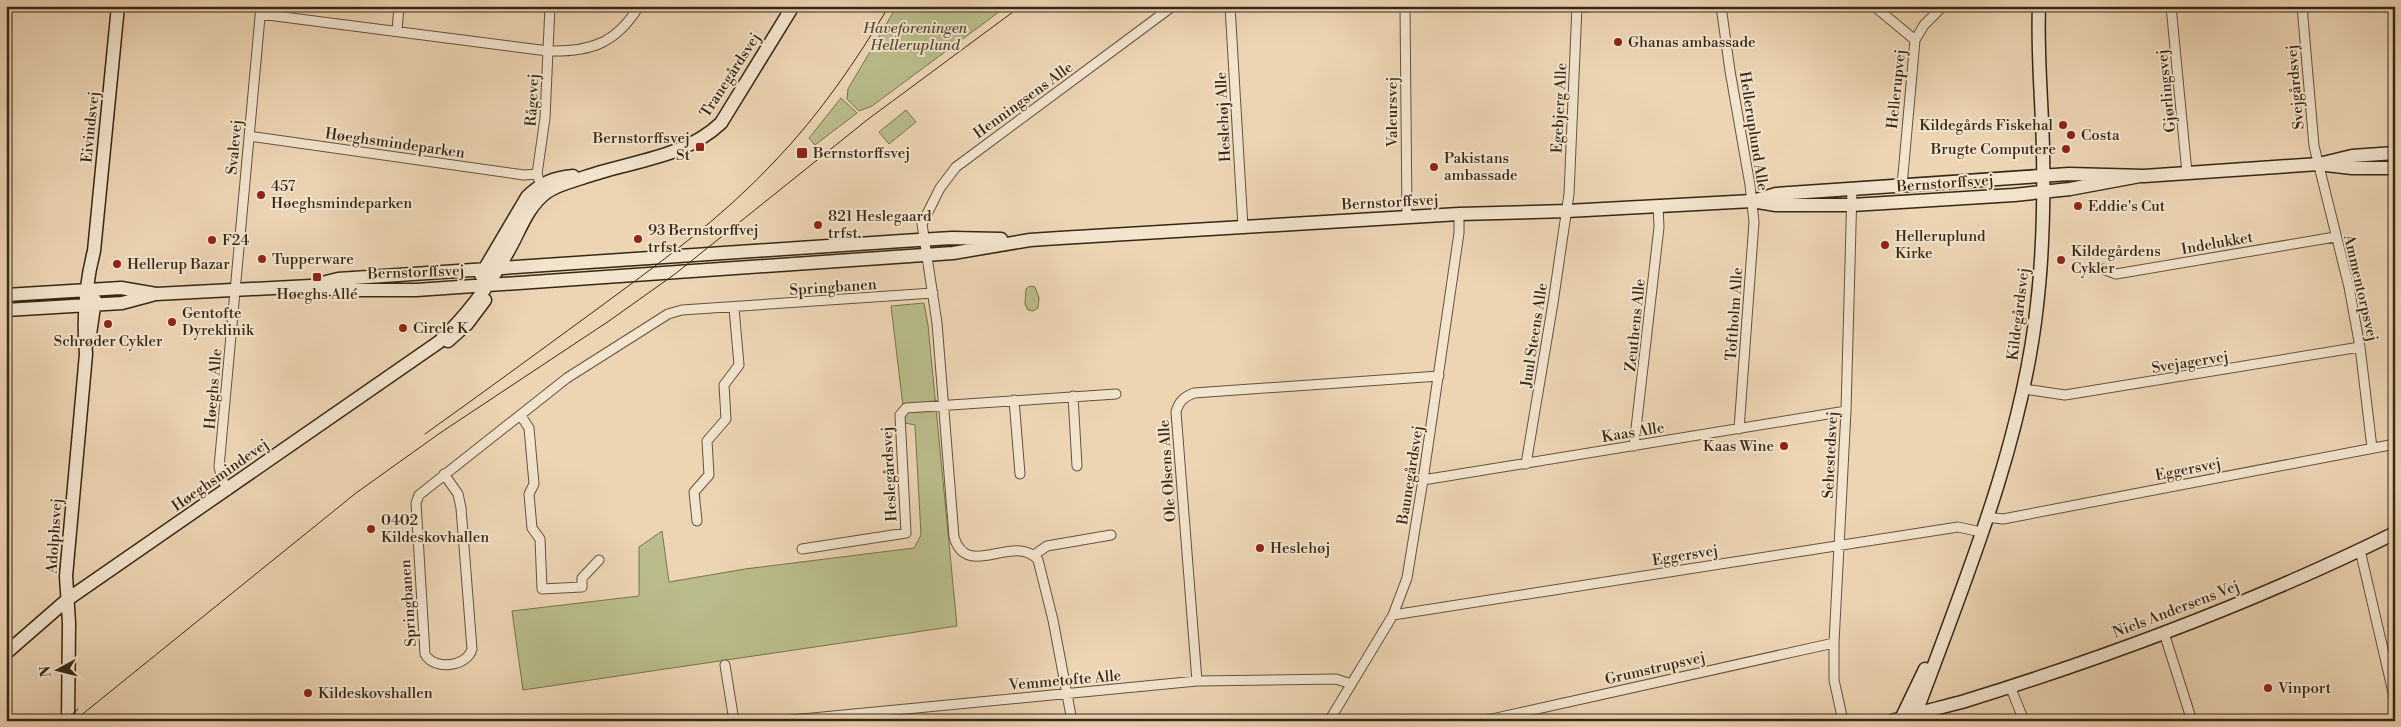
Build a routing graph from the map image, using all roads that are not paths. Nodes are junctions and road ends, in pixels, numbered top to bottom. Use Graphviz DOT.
graph roads {
  1 [pos="118,6"];
  2 [pos="399,6"];
  3 [pos="550,6"];
  4 [pos="639,6"];
  5 [pos="793,6"];
  6 [pos="1173,6"];
  7 [pos="1230,6"];
  8 [pos="1405,6"];
  9 [pos="1596,6"];
  10 [pos="1721,6"];
  11 [pos="1874,6"];
  12 [pos="1943,6"];
  13 [pos="2039,6"];
  14 [pos="2171,6"];
  15 [pos="2302,6"];
  16 [pos="1577,7"];
  17 [pos="260,10"];
  18 [pos="397,31"];
  19 [pos="1915,40"];
  20 [pos="548,51"];
  21 [pos="249,136"];
  22 [pos="2395,153"];
  23 [pos="2319,164"];
  24 [pos="2395,168"];
  25 [pos="2187,173"];
  26 [pos="2042,176"];
  27 [pos="2140,176"];
  28 [pos="542,184"];
  29 [pos="1902,186"];
  30 [pos="1852,189"];
  31 [pos="2042,192"];
  32 [pos="1752,201"];
  33 [pos="1852,205"];
  34 [pos="1658,207"];
  35 [pos="1567,211"];
  36 [pos="1459,214"];
  37 [pos="1407,217"];
  38 [pos="1243,227"];
  39 [pos="2335,237"];
  40 [pos="924,240"];
  41 [pos="1030,240"];
  42 [pos="926,255"];
  43 [pos="497,269"];
  44 [pos="2103,269"];
  45 [pos="484,270"];
  46 [pos="500,285"];
  47 [pos="311,286"];
  48 [pos="479,286"];
  49 [pos="235,289"];
  50 [pos="91,290"];
  51 [pos="933,293"];
  52 [pos="156,294"];
  53 [pos="6,295"];
  54 [pos="90,305"];
  55 [pos="734,308"];
  56 [pos="6,310"];
  57 [pos="2360,347"];
  58 [pos="430,348"];
  59 [pos="1439,376"];
  60 [pos="2024,389"];
  61 [pos="1116,394"];
  62 [pos="1073,396"];
  63 [pos="1014,400"];
  64 [pos="943,404"];
  65 [pos="1846,411"];
  66 [pos="521,416"];
  67 [pos="1740,429"];
  68 [pos="2395,444"];
  69 [pos="1634,446"];
  70 [pos="2372,448"];
  71 [pos="1526,464"];
  72 [pos="1077,466"];
  73 [pos="444,474"];
  74 [pos="1020,474"];
  75 [pos="1423,480"];
  76 [pos="228,490"];
  77 [pos="1986,517"];
  78 [pos="697,520"];
  79 [pos="1981,532"];
  80 [pos="2395,533"];
  81 [pos="1111,535"];
  82 [pos="1840,545"];
  83 [pos="802,549"];
  84 [pos="2360,550"];
  85 [pos="1034,555"];
  86 [pos="599,560"];
  87 [pos="68,599"];
  88 [pos="1393,614"];
  89 [pos="2164,632"];
  90 [pos="1834,643"];
  91 [pos="6,653"];
  92 [pos="725,665"];
  93 [pos="1197,681"];
  94 [pos="1351,684"];
  95 [pos="2010,686"];
  96 [pos="1067,693"];
  97 [pos="1963,701"];
  98 [pos="2395,701"];
  99 [pos="1940,711"];
  100 [pos="1907,719"];
  101 [pos="68,721"];
  102 [pos="734,721"];
  103 [pos="781,721"];
  104 [pos="1072,721"];
  105 [pos="1329,721"];
  106 [pos="1482,721"];
  107 [pos="1843,721"];
  108 [pos="1930,721"];
  109 [pos="2024,721"];
  110 [pos="2192,721"];
  1 -- 50 [label="street, Eivindsvej"];
  2 -- 18 [label="street"];
  3 -- 20 [label="street, Rågevej"];
  4 -- 20 [label="street"];
  5 -- 28 [label="street, Tranegårdsvej"];
  6 -- 40 [label="street, Henningsens Alle"];
  7 -- 38 [label="street, Heslehøj Alle"];
  8 -- 37 [label="street, Valeursvej"];
  9 -- 16 [label="street"];
  10 -- 32 [label="street, Helleruplund Alle"];
  11 -- 19 [label="street"];
  12 -- 19 [label="street, Hellerupvej"];
  13 -- 26 [label="street, Kildegårdsvej"];
  14 -- 25 [label="street, Gjørlingsvej"];
  15 -- 23 [label="street, Svejgårdsvej"];
  16 -- 35 [label="street, Egebjerg Alle"];
  17 -- 18 [label="street"];
  17 -- 21 [label="street, Svalevej"];
  18 -- 20 [label="street"];
  19 -- 29 [label="street, Hellerupvej"];
  20 -- 28 [label="street, Rågevej"];
  21 -- 28 [label="street, Høeghsmindeparken"];
  21 -- 49 [label="street, Svalevej"];
  22 -- 23 [label="street, Bernstorffsvej"];
  23 -- 24 [label="street, Bernstorffsvej"];
  23 -- 25 [label="street, Bernstorffsvej"];
  23 -- 39 [label="street, Ammentorpsvej"];
  25 -- 27 [label="street, Bernstorffsvej"];
  26 -- 27 [label="street, Bernstorffsvej"];
  26 -- 29 [label="street, Bernstorffsvej"];
  26 -- 31 [label="street, Kildegårdsvej"];
  27 -- 31 [label="street, Bernstorffsvej"];
  28 -- 43 [label="street, Tranegårdsvej"];
  28 -- 45 [label="street, Tranegårdsvej"];
  29 -- 30 [label="street, Bernstorffsvej"];
  30 -- 32 [label="street, Bernstorffsvej"];
  30 -- 33 [label="street, Sehestedsvej"];
  31 -- 33 [label="street, Bernstorffsvej"];
  31 -- 60 [label="street, Kildegårdsvej"];
  32 -- 33 [label="street, Bernstorffsvej"];
  32 -- 34 [label="street, Bernstorffsvej"];
  32 -- 67 [label="street, Toftholm Alle"];
  33 -- 65 [label="street, Sehestedsvej"];
  34 -- 35 [label="street, Bernstorffsvej"];
  34 -- 69 [label="street, Zeuthens Alle"];
  35 -- 36 [label="street, Bernstorffsvej"];
  35 -- 71 [label="street, Juul Steens Alle"];
  36 -- 37 [label="street, Bernstorffsvej"];
  36 -- 59 [label="street, Baunegårdsvej"];
  37 -- 38 [label="street, Bernstorffsvej"];
  38 -- 41 [label="street, Bernstorffsvej"];
  39 -- 44 [label="street, Indelukket"];
  39 -- 57 [label="street, Ammentorpsvej"];
  40 -- 41 [label="street, Bernstorffsvej"];
  40 -- 42 [label="street"];
  40 -- 43 [label="street, Bernstorffsvej"];
  41 -- 42 [label="street, Bernstorffsvej"];
  42 -- 46 [label="street, Bernstorffsvej"];
  42 -- 51 [label="street"];
  43 -- 45 [label="street, Bernstorffsvej"];
  43 -- 48 [label="street, Tranegårdsvej"];
  45 -- 47 [label="street, Bernstorffsvej"];
  45 -- 48 [label="street, Tranegårdsvej"];
  46 -- 48 [label="street, Bernstorffsvej"];
  46 -- 58 [label="street"];
  47 -- 48 [label="street, Bernstorffsvej"];
  47 -- 49 [label="street, Bernstorffsvej"];
  48 -- 58 [label="street, Høeghsmindevej"];
  49 -- 52 [label="street, Bernstorffsvej"];
  49 -- 76 [label="street, Høeghs Alle"];
  50 -- 52 [label="street, Bernstorffsvej"];
  50 -- 53 [label="street, Bernstorffsvej"];
  50 -- 54 [label="street, Eivindsvej"];
  51 -- 55 [label="street, Springbanen"];
  51 -- 64 [label="street"];
  52 -- 54 [label="street, Bernstorffsvej"];
  54 -- 56 [label="street, Bernstorffsvej"];
  54 -- 87 [label="street, Adolphsvej"];
  55 -- 66 [label="street, Springbanen"];
  55 -- 78 [label="street"];
  57 -- 60 [label="street, Svejagervej"];
  57 -- 70 [label="street, Ammentorpsvej"];
  58 -- 76 [label="street, Høeghsmindevej"];
  59 -- 75 [label="street, Baunegårdsvej"];
  59 -- 93 [label="street, Ole Olsens Alle"];
  60 -- 77 [label="street, Kildegårdsvej"];
  61 -- 62 [label="street"];
  62 -- 63 [label="street"];
  62 -- 72 [label="street"];
  63 -- 64 [label="street"];
  63 -- 74 [label="street"];
  64 -- 83 [label="street, Heslegårdsvej"];
  64 -- 85 [label="street"];
  65 -- 67 [label="street, Kaas Alle"];
  65 -- 82 [label="street, Sehestedsvej"];
  66 -- 73 [label="street, Springbanen"];
  66 -- 86 [label="street"];
  67 -- 69 [label="street, Kaas Alle"];
  68 -- 70 [label="street, Eggersvej"];
  69 -- 71 [label="street, Kaas Alle"];
  70 -- 77 [label="street, Eggersvej"];
  71 -- 75 [label="street, Kaas Alle"];
  73 -- 73 [label="street, Springbanen"];
  75 -- 88 [label="street, Baunegårdsvej"];
  76 -- 87 [label="street, Høeghsmindevej"];
  77 -- 79 [label="street, Kildegårdsvej"];
  79 -- 82 [label="street, Eggersvej"];
  79 -- 100 [label="street, Kildegårdsvej"];
  80 -- 84 [label="street, Niels Andersens Vej"];
  81 -- 85 [label="street"];
  82 -- 88 [label="street, Eggersvej"];
  82 -- 90 [label="street, Sehestedsvej"];
  84 -- 89 [label="street, Niels Andersens Vej"];
  84 -- 98 [label="street"];
  85 -- 96 [label="street"];
  87 -- 91 [label="street, Høeghsmindevej"];
  87 -- 101 [label="street, Adolphsvej"];
  88 -- 94 [label="street, Baunegårdsvej"];
  89 -- 95 [label="street, Niels Andersens Vej"];
  89 -- 110 [label="street"];
  90 -- 106 [label="street, Grumstrupsvej"];
  90 -- 107 [label="street, Sehestedsvej"];
  92 -- 102 [label="street"];
  93 -- 94 [label="street, Vemmetofte Alle"];
  93 -- 96 [label="street, Vemmetofte Alle"];
  94 -- 105 [label="street, Baunegårdsvej"];
  95 -- 97 [label="street, Niels Andersens Vej"];
  95 -- 109 [label="street"];
  96 -- 103 [label="street, Vemmetofte Alle"];
  96 -- 104 [label="street"];
  97 -- 99 [label="street, Niels Andersens Vej"];
  97 -- 100 [label="street, Niels Andersens Vej"];
  99 -- 100 [label="street, Niels Andersens Vej"];
  99 -- 108 [label="street"];
}
